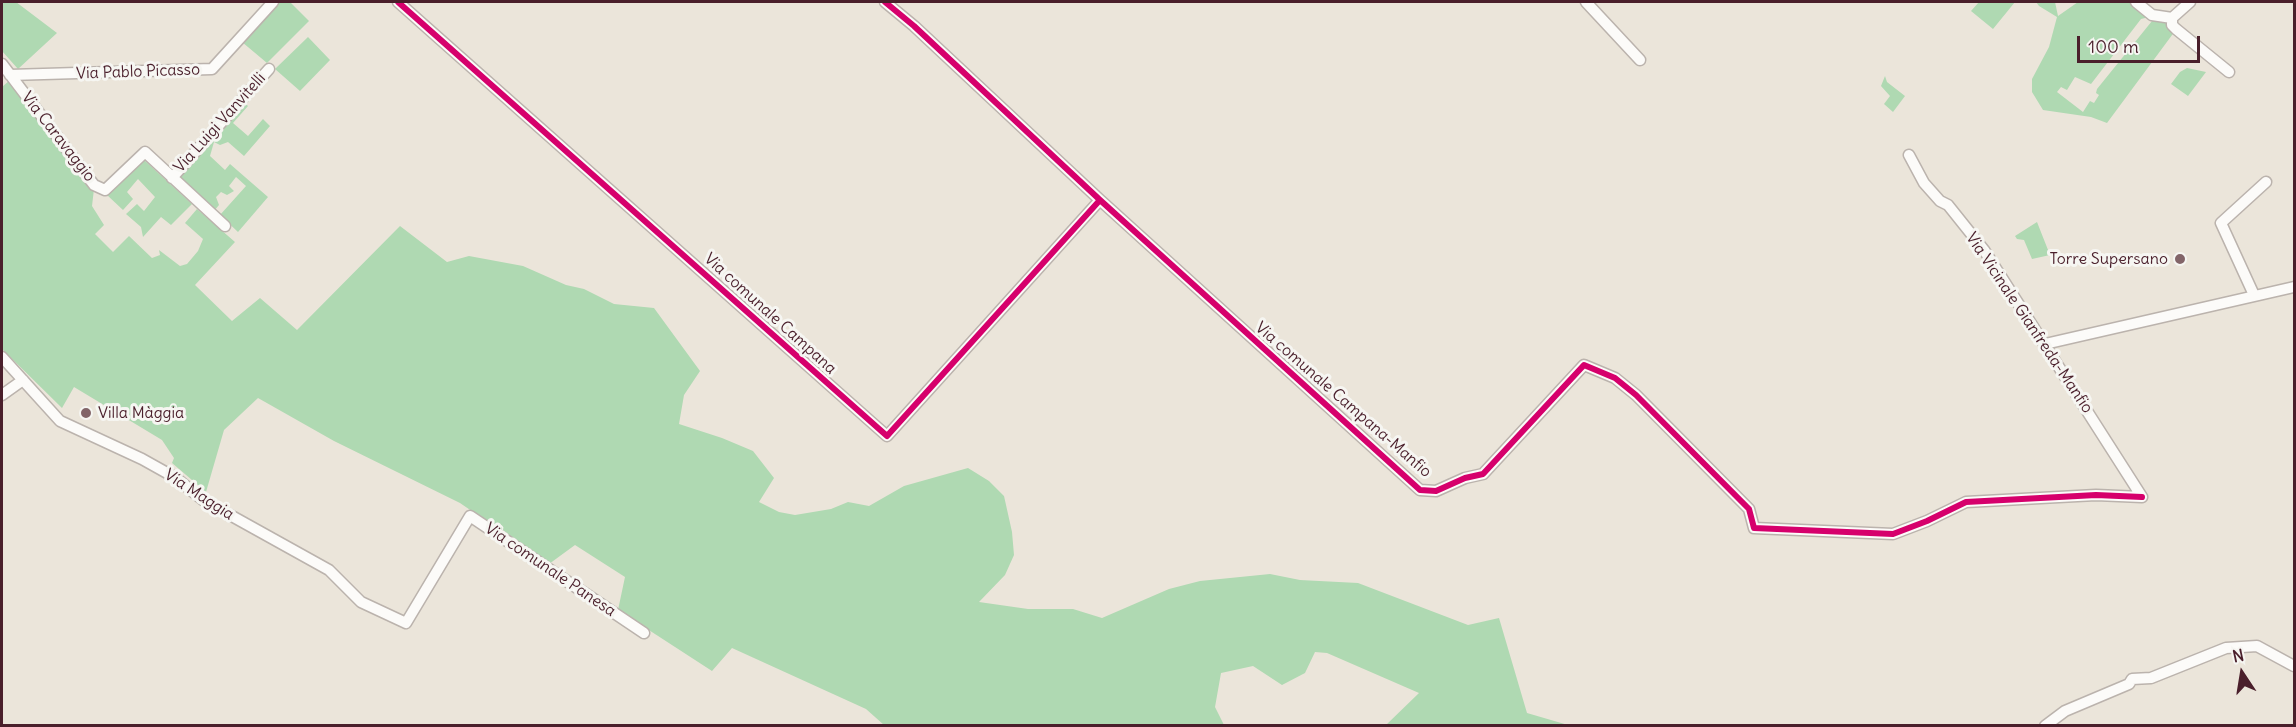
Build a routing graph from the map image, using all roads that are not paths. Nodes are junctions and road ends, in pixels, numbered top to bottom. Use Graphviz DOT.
graph roads {
  1 [pos="273,2"];
  2 [pos="398,2"];
  3 [pos="885,2"];
  4 [pos="1586,2"];
  5 [pos="2136,2"];
  6 [pos="2190,2"];
  7 [pos="2172,18"];
  8 [pos="1640,60"];
  9 [pos="2,64"];
  10 [pos="269,69"];
  11 [pos="2229,72"];
  12 [pos="10,75"];
  13 [pos="1909,155"];
  14 [pos="172,178"];
  15 [pos="2266,182"];
  16 [pos="1100,200"];
  17 [pos="225,226"];
  18 [pos="2295,286"];
  19 [pos="2254,296"];
  20 [pos="2045,344"];
  21 [pos="2,357"];
  22 [pos="23,380"];
  23 [pos="2,394"];
  24 [pos="2142,497"];
  25 [pos="406,623"];
  26 [pos="644,633"];
  27 [pos="2295,666"];
  28 [pos="2045,726"];
  1 -- 12 [label="street, Via Pablo Picasso"];
  2 -- 16 [label="street, Via comunale Campana"];
  3 -- 16 [label="street, Via comunale Campana-Manfio"];
  4 -- 8 [label="street"];
  5 -- 7 [label="street"];
  6 -- 7 [label="street"];
  7 -- 11 [label="street"];
  9 -- 12 [label="street, Via Caravaggio"];
  10 -- 14 [label="street, Via Luigi Vanvitelli"];
  12 -- 14 [label="street, Via Caravaggio"];
  13 -- 20 [label="street, Via Vicinale Gianfreda-Manfio"];
  14 -- 17 [label="street, Via Caravaggio"];
  15 -- 19 [label="street"];
  16 -- 24 [label="street, Via comunale Campana-Manfio"];
  18 -- 19 [label="street"];
  19 -- 20 [label="street"];
  20 -- 24 [label="street, Via Vicinale Gianfreda-Manfio"];
  21 -- 22 [label="street, Via Maggia"];
  22 -- 23 [label="street"];
  22 -- 25 [label="street, Via Maggia"];
  25 -- 26 [label="street, Via comunale Panesa"];
  27 -- 28 [label="street"];
}
